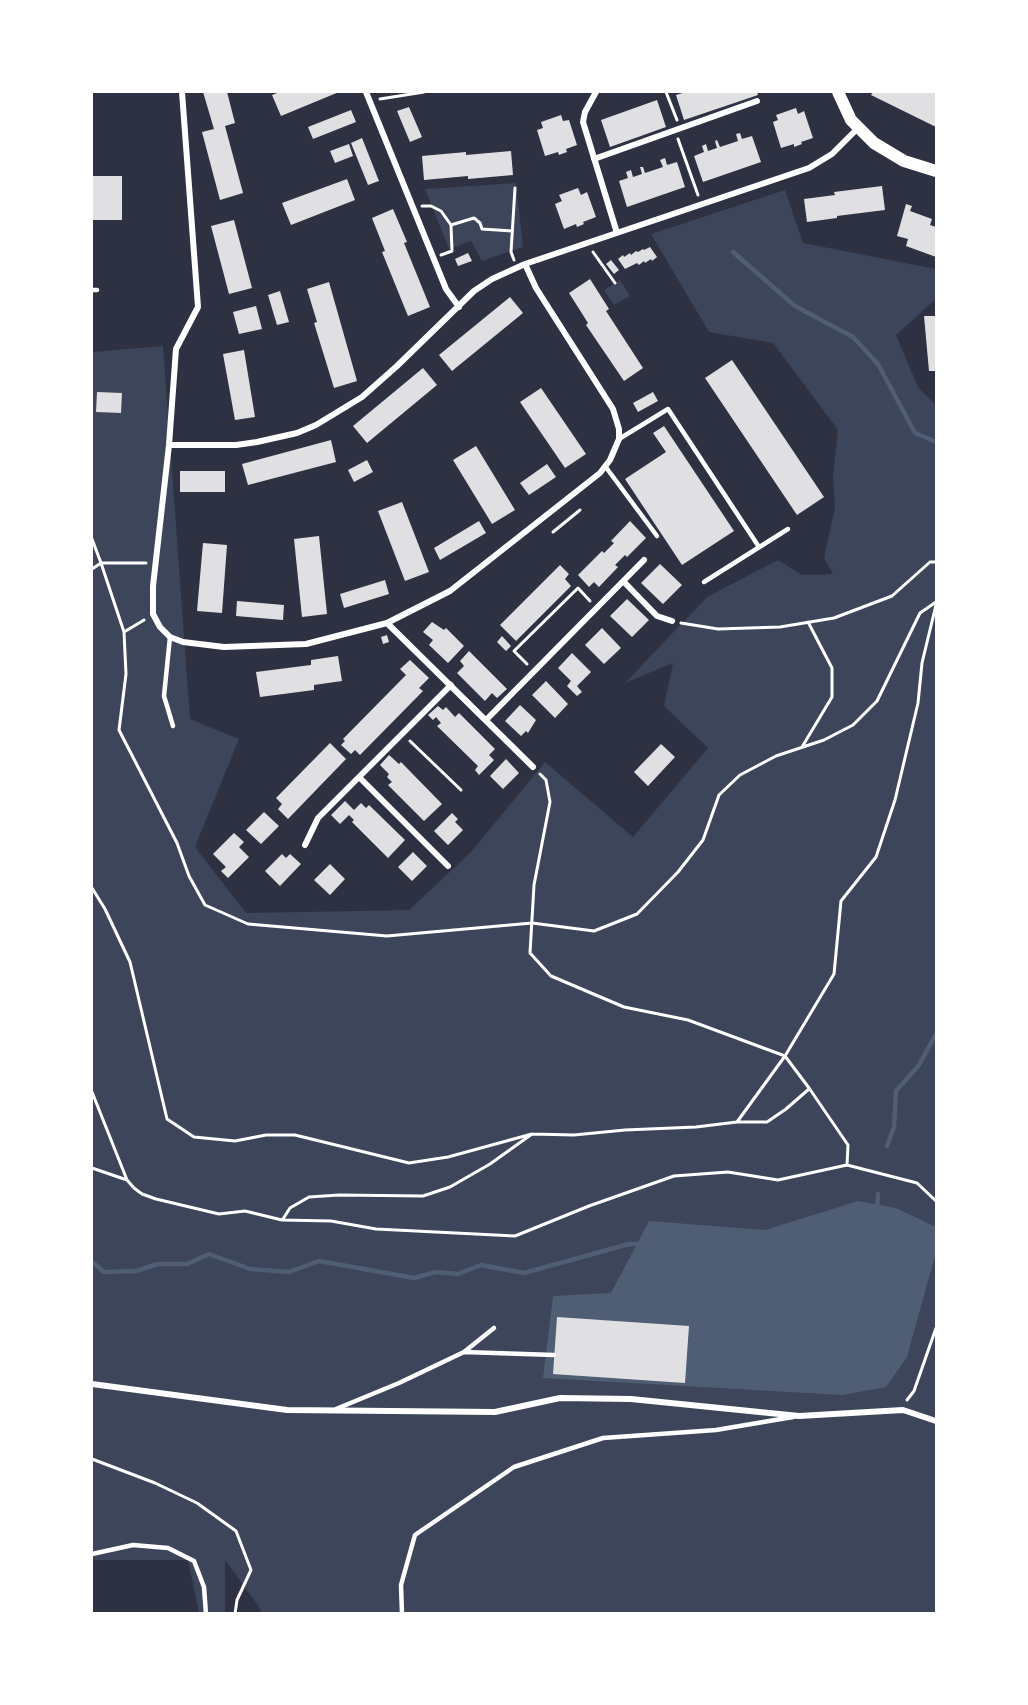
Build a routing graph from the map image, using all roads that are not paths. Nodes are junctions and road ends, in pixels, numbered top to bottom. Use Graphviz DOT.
graph roads {
  1 [pos="183,92"];
  2 [pos="366,92"];
  3 [pos="597,92"];
  4 [pos="838,92"];
  5 [pos="757,101"];
  6 [pos="858,128"];
  7 [pos="594,159"];
  8 [pos="936,171"];
  9 [pos="617,233"];
  10 [pos="525,264"];
  11 [pos="459,307"];
  12 [pos="619,439"];
  13 [pos="169,446"];
  14 [pos="605,466"];
  15 [pos="788,529"];
  16 [pos="657,536"];
  17 [pos="759,547"];
  18 [pos="644,560"];
  19 [pos="624,582"];
  20 [pos="704,582"];
  21 [pos="672,621"];
  22 [pos="387,623"];
  23 [pos="170,637"];
  24 [pos="451,685"];
  25 [pos="486,720"];
  26 [pos="173,726"];
  27 [pos="533,767"];
  28 [pos="359,777"];
  29 [pos="305,845"];
  30 [pos="448,866"];
  31 [pos="494,1328"];
  32 [pos="464,1352"];
  33 [pos="554,1355"];
  34 [pos="92,1384"];
  35 [pos="333,1410"];
  36 [pos="799,1416"];
  37 [pos="936,1422"];
  38 [pos="92,1554"];
  39 [pos="206,1614"];
  40 [pos="402,1614"];
  1 -- 13 [label="street"];
  2 -- 11 [label="street"];
  3 -- 7 [label="street"];
  4 -- 6 [label="main road"];
  5 -- 7 [label="street"];
  6 -- 8 [label="main road"];
  6 -- 9 [label="street"];
  7 -- 9 [label="street"];
  9 -- 10 [label="street"];
  10 -- 11 [label="street"];
  10 -- 12 [label="street"];
  11 -- 13 [label="street"];
  12 -- 14 [label="street"];
  12 -- 17 [label="lane"];
  13 -- 23 [label="street"];
  14 -- 16 [label="lane"];
  14 -- 22 [label="street"];
  15 -- 17 [label="lane"];
  17 -- 20 [label="lane"];
  18 -- 19 [label="street"];
  19 -- 21 [label="street"];
  19 -- 25 [label="street"];
  22 -- 23 [label="street"];
  22 -- 24 [label="street"];
  23 -- 26 [label="lane"];
  24 -- 25 [label="street"];
  24 -- 28 [label="street"];
  25 -- 27 [label="street"];
  28 -- 29 [label="street"];
  28 -- 30 [label="street"];
  31 -- 32 [label="lane"];
  32 -- 33 [label="lane"];
  32 -- 35 [label="lane"];
  34 -- 35 [label="street"];
  35 -- 36 [label="street"];
  36 -- 37 [label="street"];
  36 -- 40 [label="lane"];
  38 -- 39 [label="lane"];
}
